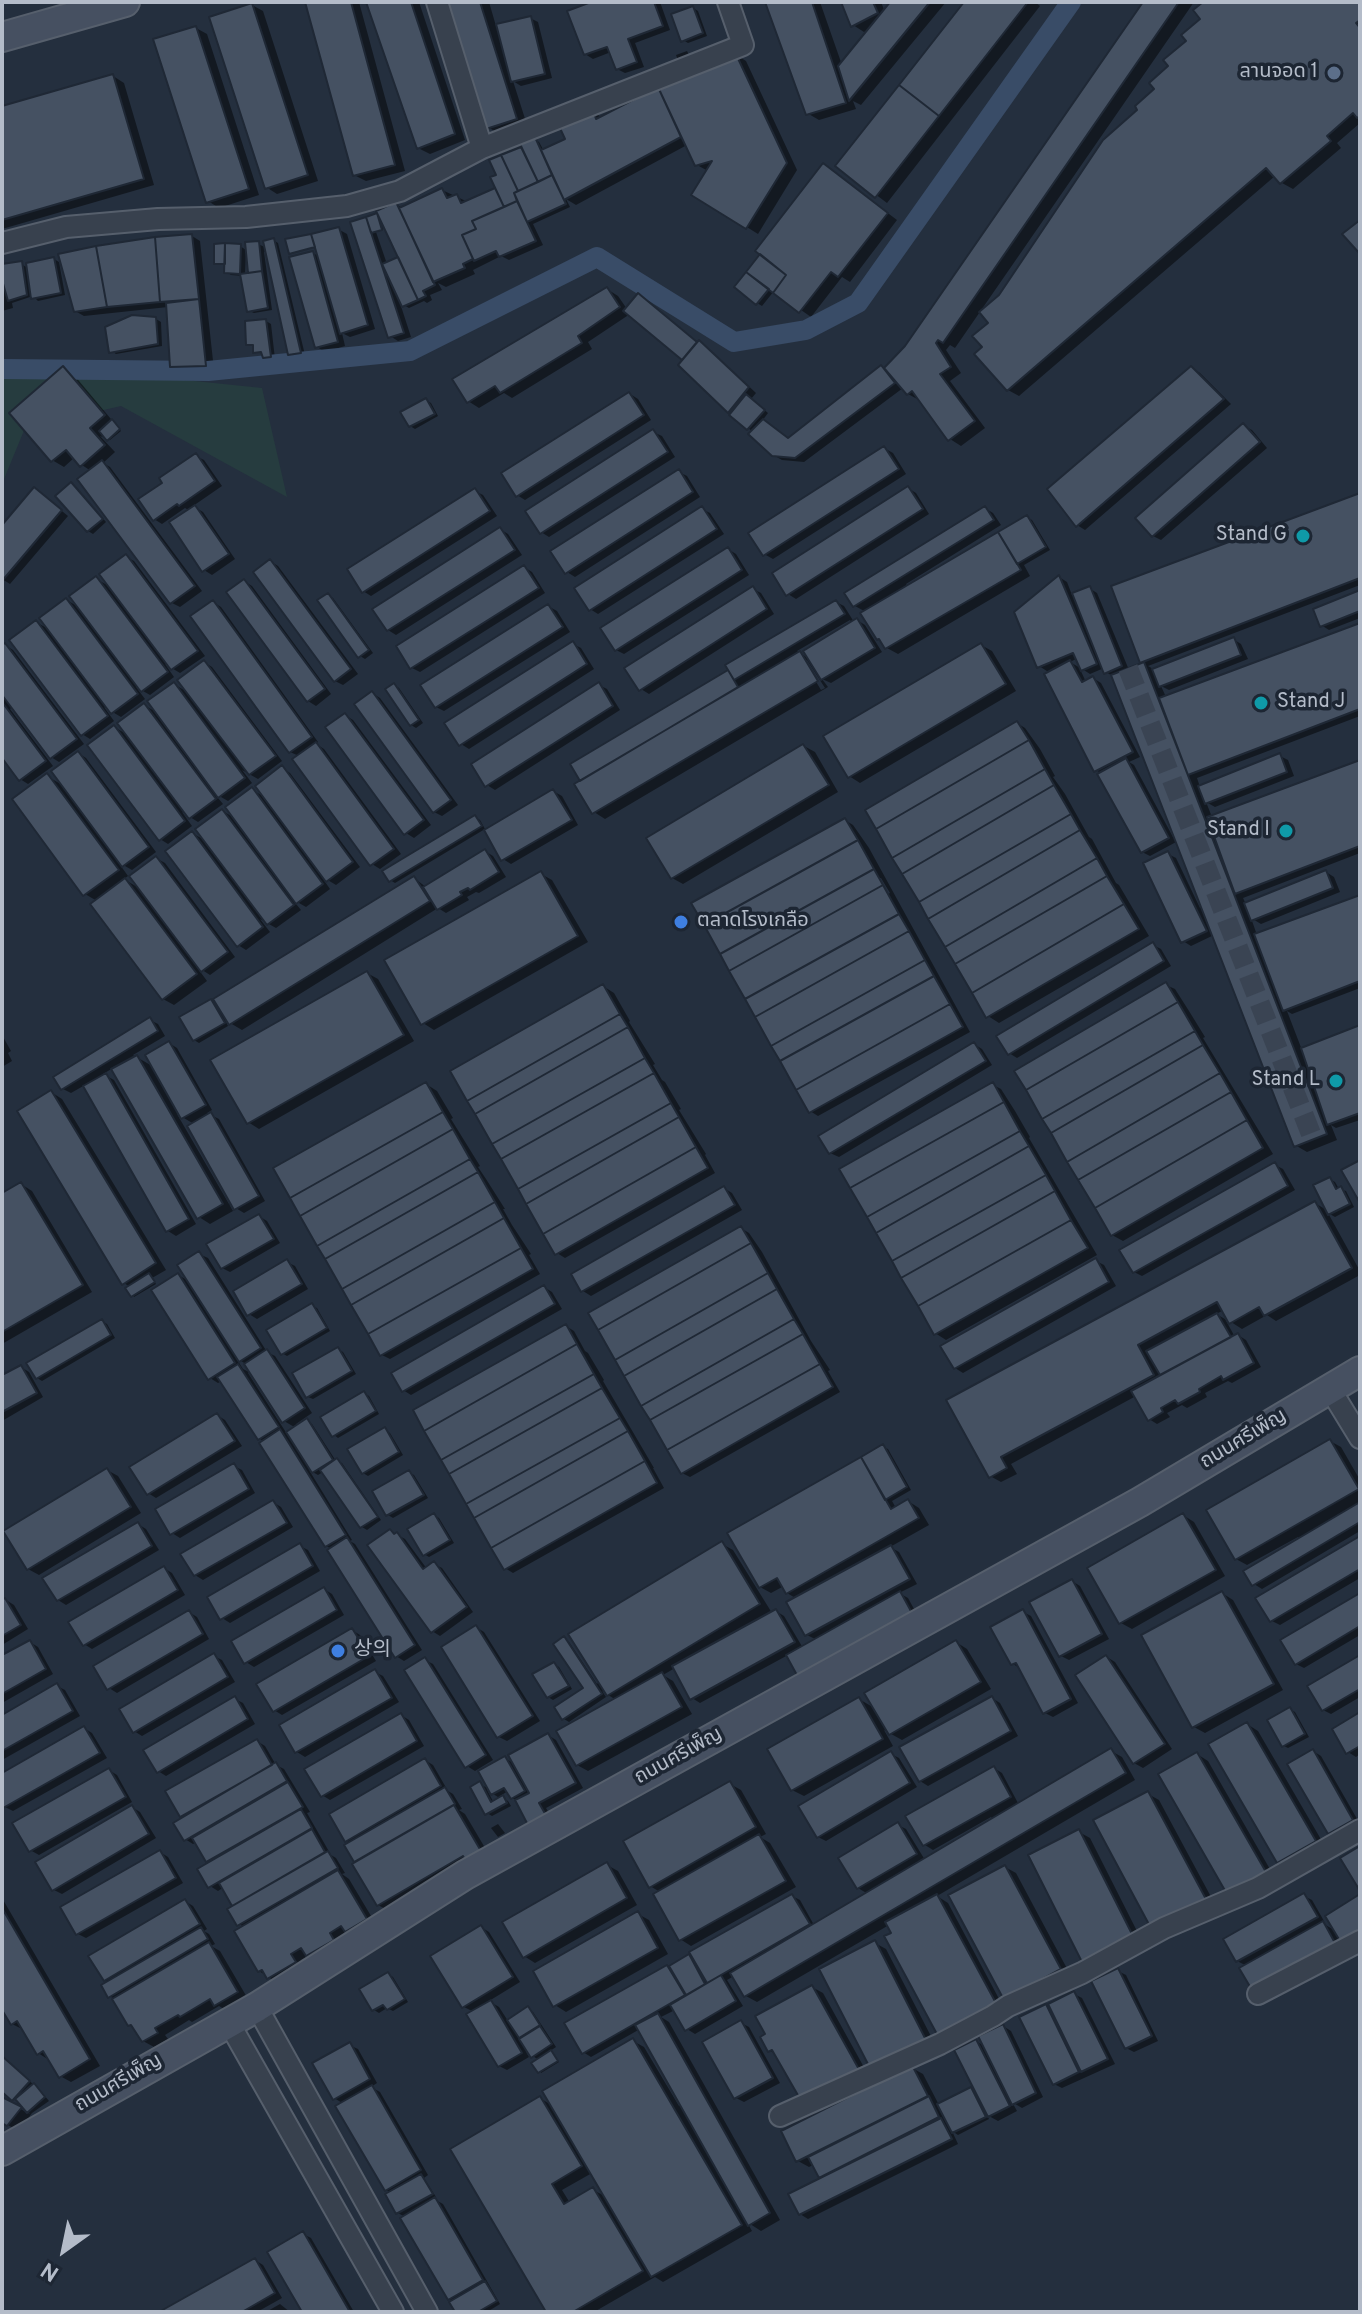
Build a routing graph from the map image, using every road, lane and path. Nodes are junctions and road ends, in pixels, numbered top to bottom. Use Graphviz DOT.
graph roads {
  1 [pos="125,2"];
  2 [pos="437,2"];
  3 [pos="728,2"];
  4 [pos="2,37"];
  5 [pos="482,148"];
  6 [pos="2,243"];
  7 [pos="1360,1371"];
  8 [pos="1330,1389"];
  9 [pos="1360,1438"];
  10 [pos="1360,1830"];
  11 [pos="1360,1941"];
  12 [pos="1258,1994"];
  13 [pos="257,2007"];
  14 [pos="229,2023"];
  15 [pos="780,2116"];
  16 [pos="2,2151"];
  17 [pos="393,2312"];
  18 [pos="427,2312"];
  1 -- 4 [label="main road"];
  2 -- 5 [label="street"];
  3 -- 5 [label="street"];
  5 -- 6 [label="street"];
  7 -- 8 [label="main road, ถนนศรีเพ็ญ"];
  8 -- 9 [label="street"];
  8 -- 13 [label="main road, ถนนศรีเพ็ญ"];
  10 -- 15 [label="street"];
  11 -- 12 [label="street"];
  13 -- 14 [label="main road, ถนนศรีเพ็ญ"];
  13 -- 18 [label="street"];
  14 -- 16 [label="main road, ถนนศรีเพ็ญ"];
  14 -- 17 [label="street"];
}
